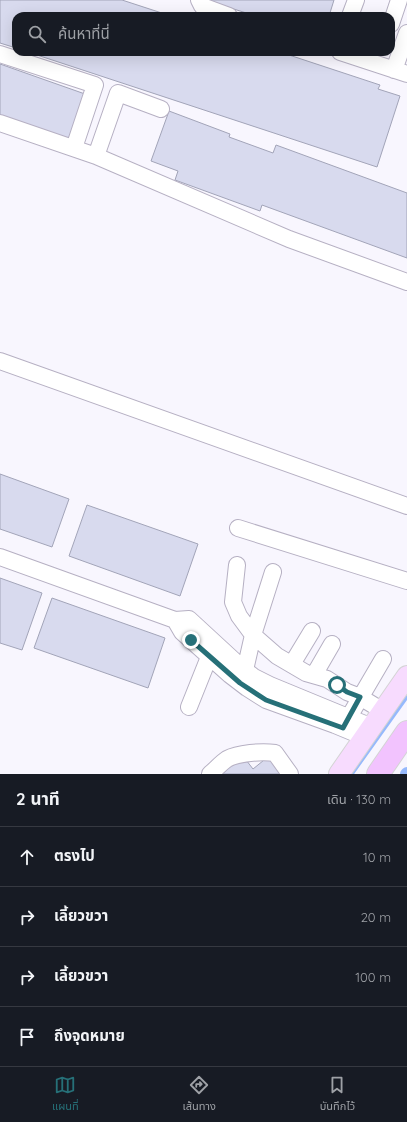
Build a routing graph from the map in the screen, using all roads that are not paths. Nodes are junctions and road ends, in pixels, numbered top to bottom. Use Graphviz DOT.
graph roads {
  1 [pos="199,0"];
  2 [pos="356,0"];
  3 [pos="399,0"];
  4 [pos="218,12"];
  5 [pos="352,12"];
  6 [pos="395,12"];
  7 [pos="407,33"];
  8 [pos="0,54"];
  9 [pos="367,56"];
  10 [pos="380,58"];
  11 [pos="401,72"];
  12 [pos="95,85"];
  13 [pos="118,93"];
  14 [pos="161,109"];
  15 [pos="0,123"];
  16 [pos="74,148"];
  17 [pos="96,156"];
  18 [pos="407,282"];
  19 [pos="0,361"];
  20 [pos="407,506"];
  21 [pos="238,528"];
  22 [pos="0,557"];
  23 [pos="237,565"];
  24 [pos="273,572"];
  25 [pos="407,581"];
  26 [pos="175,620"];
  27 [pos="312,631"];
  28 [pos="253,635"];
  29 [pos="332,644"];
  30 [pos="209,656"];
  31 [pos="382,659"];
  32 [pos="292,664"];
  33 [pos="245,670"];
  34 [pos="314,675"];
  35 [pos="407,676"];
  36 [pos="360,697"];
  37 [pos="189,707"];
  38 [pos="346,723"];
  39 [pos="373,725"];
  40 [pos="407,732"];
  41 [pos="210,774"];
  42 [pos="290,774"];
  43 [pos="339,774"];
  44 [pos="378,774"];
  1 -- 4 [label="street"];
  2 -- 5 [label="street"];
  3 -- 6 [label="street"];
  7 -- 11 [label="street"];
  8 -- 12 [label="street"];
  9 -- 10 [label="street"];
  10 -- 11 [label="street"];
  12 -- 13 [label="street"];
  12 -- 16 [label="street"];
  13 -- 14 [label="street"];
  13 -- 17 [label="street"];
  15 -- 16 [label="street"];
  16 -- 17 [label="street"];
  17 -- 18 [label="street"];
  19 -- 20 [label="street"];
  21 -- 25 [label="street"];
  22 -- 26 [label="street"];
  23 -- 28 [label="street"];
  24 -- 28 [label="street"];
  26 -- 30 [label="street"];
  26 -- 33 [label="street"];
  27 -- 32 [label="street"];
  28 -- 32 [label="street"];
  28 -- 33 [label="street"];
  29 -- 34 [label="street"];
  30 -- 37 [label="street"];
  30 -- 38 [label="street"];
  31 -- 36 [label="street"];
  32 -- 34 [label="street"];
  33 -- 38 [label="street"];
  34 -- 36 [label="street"];
  35 -- 39 [label="main road"];
  36 -- 38 [label="street"];
  36 -- 39 [label="street"];
  38 -- 39 [label="street"];
  39 -- 43 [label="main road"];
  40 -- 44 [label="highway"];
  41 -- 42 [label="street"];
}
